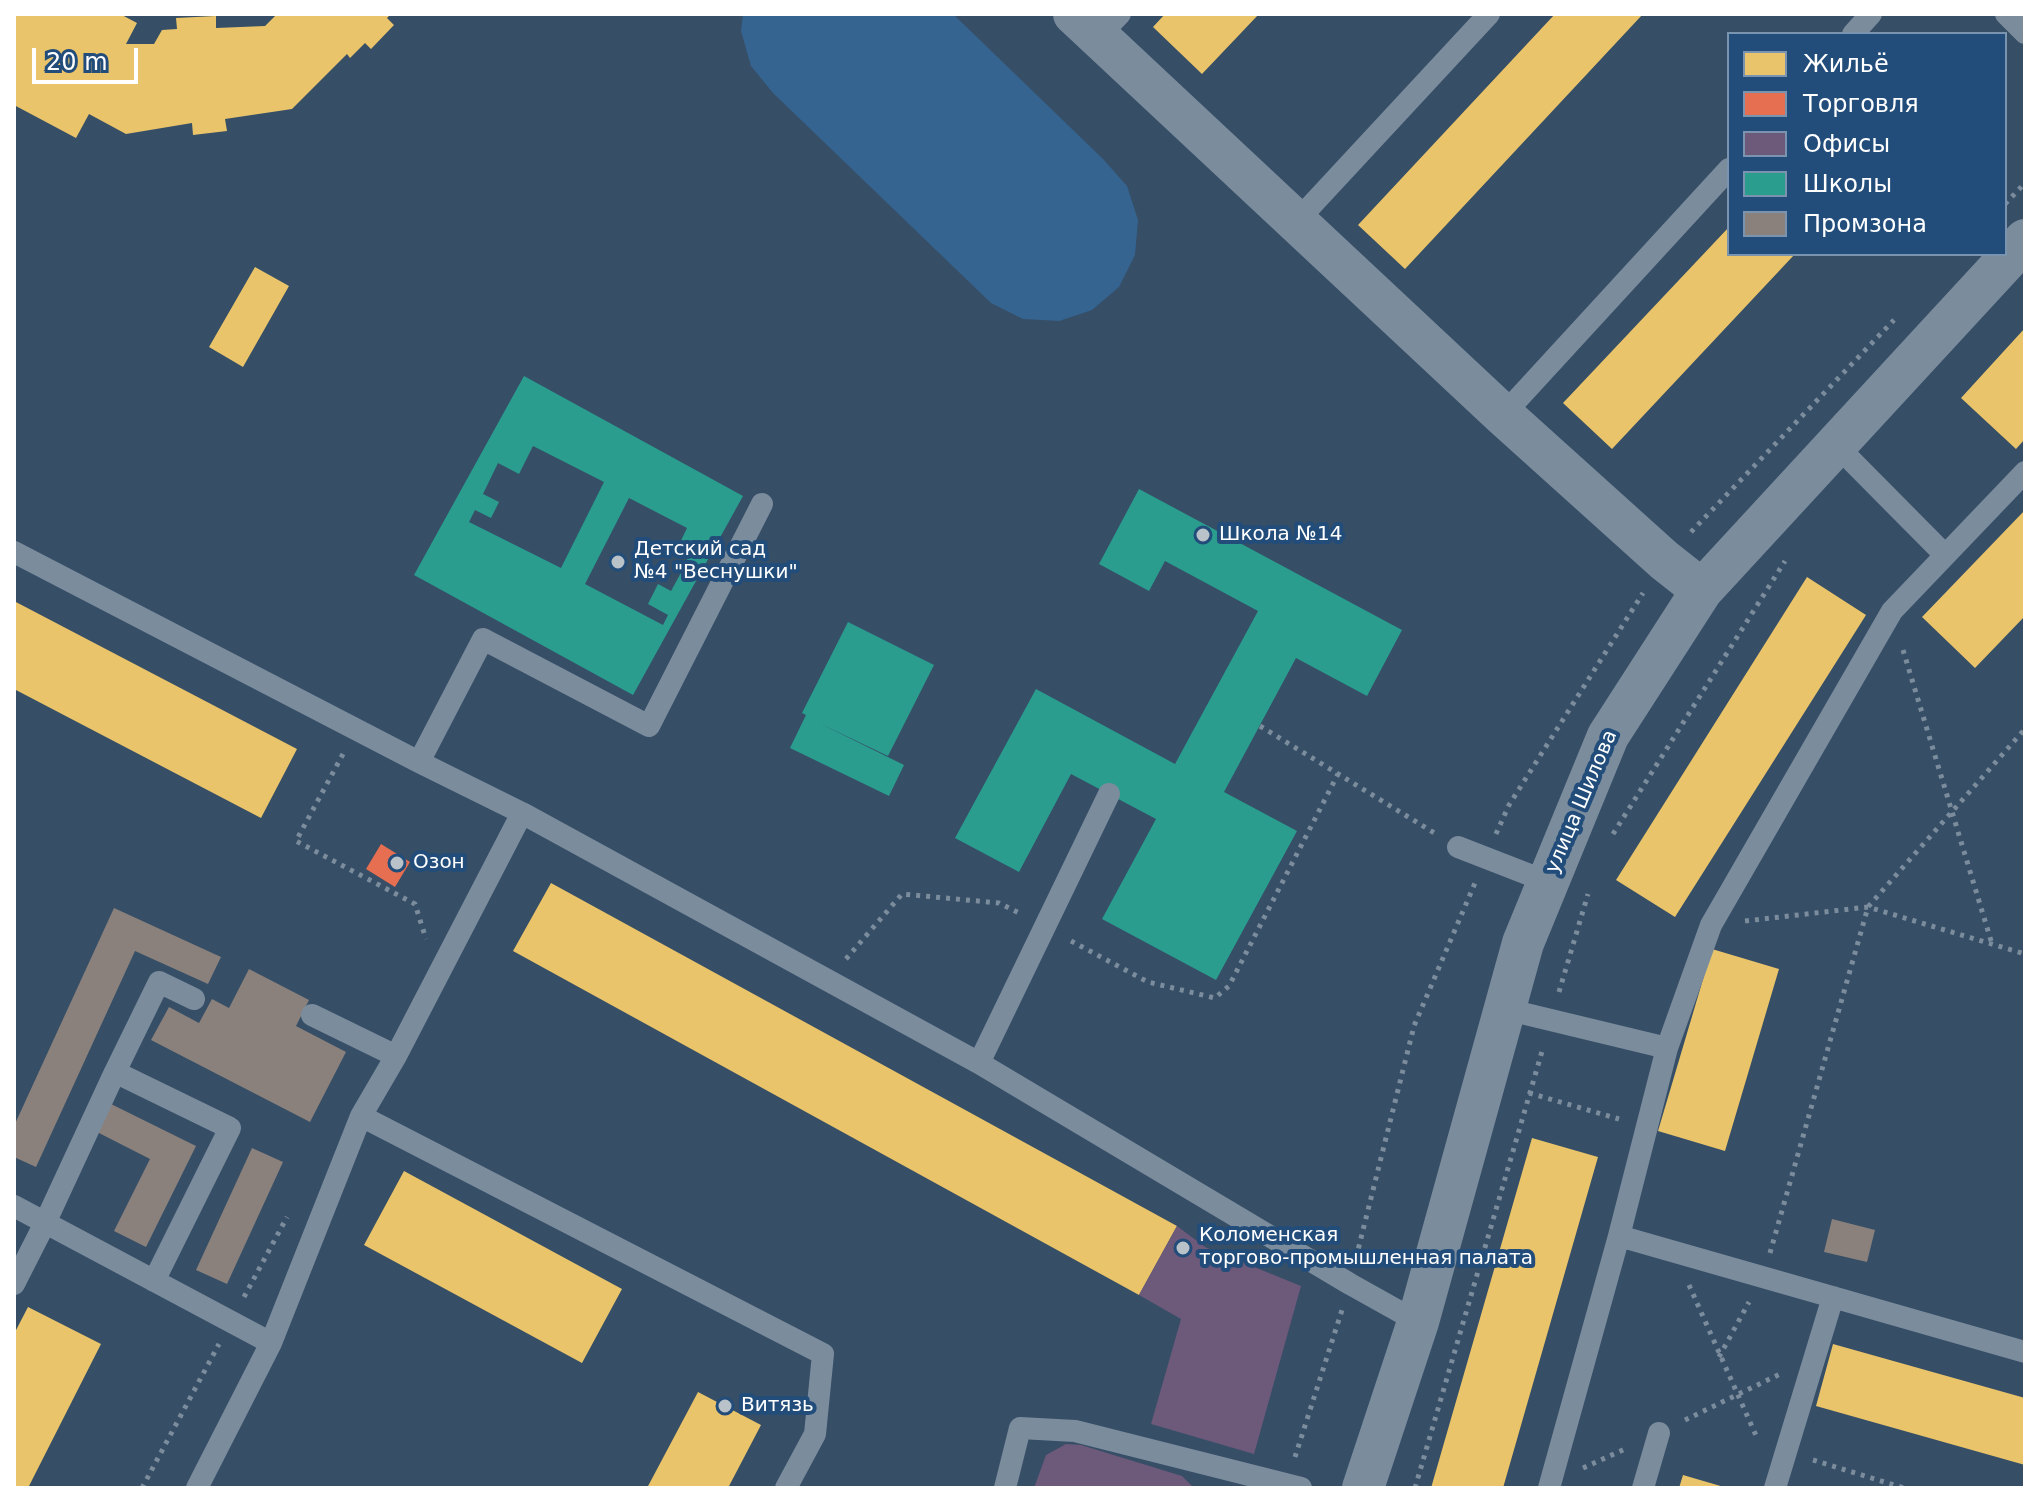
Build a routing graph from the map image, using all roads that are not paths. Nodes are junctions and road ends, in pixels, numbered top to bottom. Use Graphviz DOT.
graph roads {
  1 [pos="1489,14"];
  2 [pos="1871,14"];
  3 [pos="2006,14"];
  4 [pos="1097,22"];
  5 [pos="1855,32"];
  6 [pos="2025,33"];
  7 [pos="1727,171"];
  8 [pos="1295,223"];
  9 [pos="2025,240"];
  10 [pos="1503,415"];
  11 [pos="1836,445"];
  12 [pos="2025,472"];
  13 [pos="762,504"];
  14 [pos="14,552"];
  15 [pos="1945,555"];
  16 [pos="1702,590"];
  17 [pos="419,762"];
  18 [pos="1109,794"];
  19 [pos="522,813"];
  20 [pos="1458,847"];
  21 [pos="1548,882"];
  22 [pos="194,999"];
  23 [pos="1505,1009"];
  24 [pos="312,1015"];
  25 [pos="1667,1048"];
  26 [pos="396,1056"];
  27 [pos="979,1063"];
  28 [pos="115,1072"];
  29 [pos="361,1116"];
  30 [pos="14,1206"];
  31 [pos="45,1223"];
  32 [pos="1619,1236"];
  33 [pos="154,1281"];
  34 [pos="14,1284"];
  35 [pos="1833,1297"];
  36 [pos="1418,1322"];
  37 [pos="271,1343"];
  38 [pos="2025,1352"];
  39 [pos="1659,1433"];
  40 [pos="1776,1486"];
  41 [pos="197,1488"];
  42 [pos="786,1488"];
  43 [pos="1005,1488"];
  44 [pos="1301,1488"];
  45 [pos="1363,1488"];
  46 [pos="1549,1488"];
  47 [pos="1643,1488"];
  1 -- 8 [label="lane"];
  2 -- 5 [label="lane"];
  3 -- 6 [label="lane"];
  4 -- 8 [label="street"];
  7 -- 10 [label="lane"];
  8 -- 10 [label="street"];
  9 -- 11 [label="street, улица Шилова"];
  10 -- 16 [label="street"];
  11 -- 15 [label="lane"];
  11 -- 16 [label="street, улица Шилова"];
  12 -- 15 [label="lane"];
  13 -- 17 [label="lane"];
  14 -- 17 [label="lane"];
  15 -- 25 [label="lane"];
  16 -- 21 [label="street, улица Шилова"];
  17 -- 19 [label="lane"];
  18 -- 27 [label="lane"];
  19 -- 26 [label="lane"];
  19 -- 27 [label="lane"];
  20 -- 21 [label="lane"];
  21 -- 23 [label="street, улица Шилова"];
  22 -- 28 [label="lane"];
  23 -- 25 [label="lane"];
  23 -- 36 [label="street, улица Шилова"];
  24 -- 26 [label="lane"];
  25 -- 32 [label="lane"];
  26 -- 29 [label="lane"];
  27 -- 36 [label="lane"];
  28 -- 31 [label="lane"];
  28 -- 33 [label="lane"];
  29 -- 37 [label="lane"];
  29 -- 42 [label="lane"];
  30 -- 31 [label="lane"];
  31 -- 33 [label="lane"];
  31 -- 34 [label="lane"];
  32 -- 35 [label="lane"];
  32 -- 46 [label="lane"];
  33 -- 37 [label="lane"];
  35 -- 38 [label="lane"];
  35 -- 40 [label="lane"];
  36 -- 45 [label="street, улица Шилова"];
  37 -- 41 [label="lane"];
  39 -- 47 [label="lane"];
  43 -- 44 [label="lane"];
}
